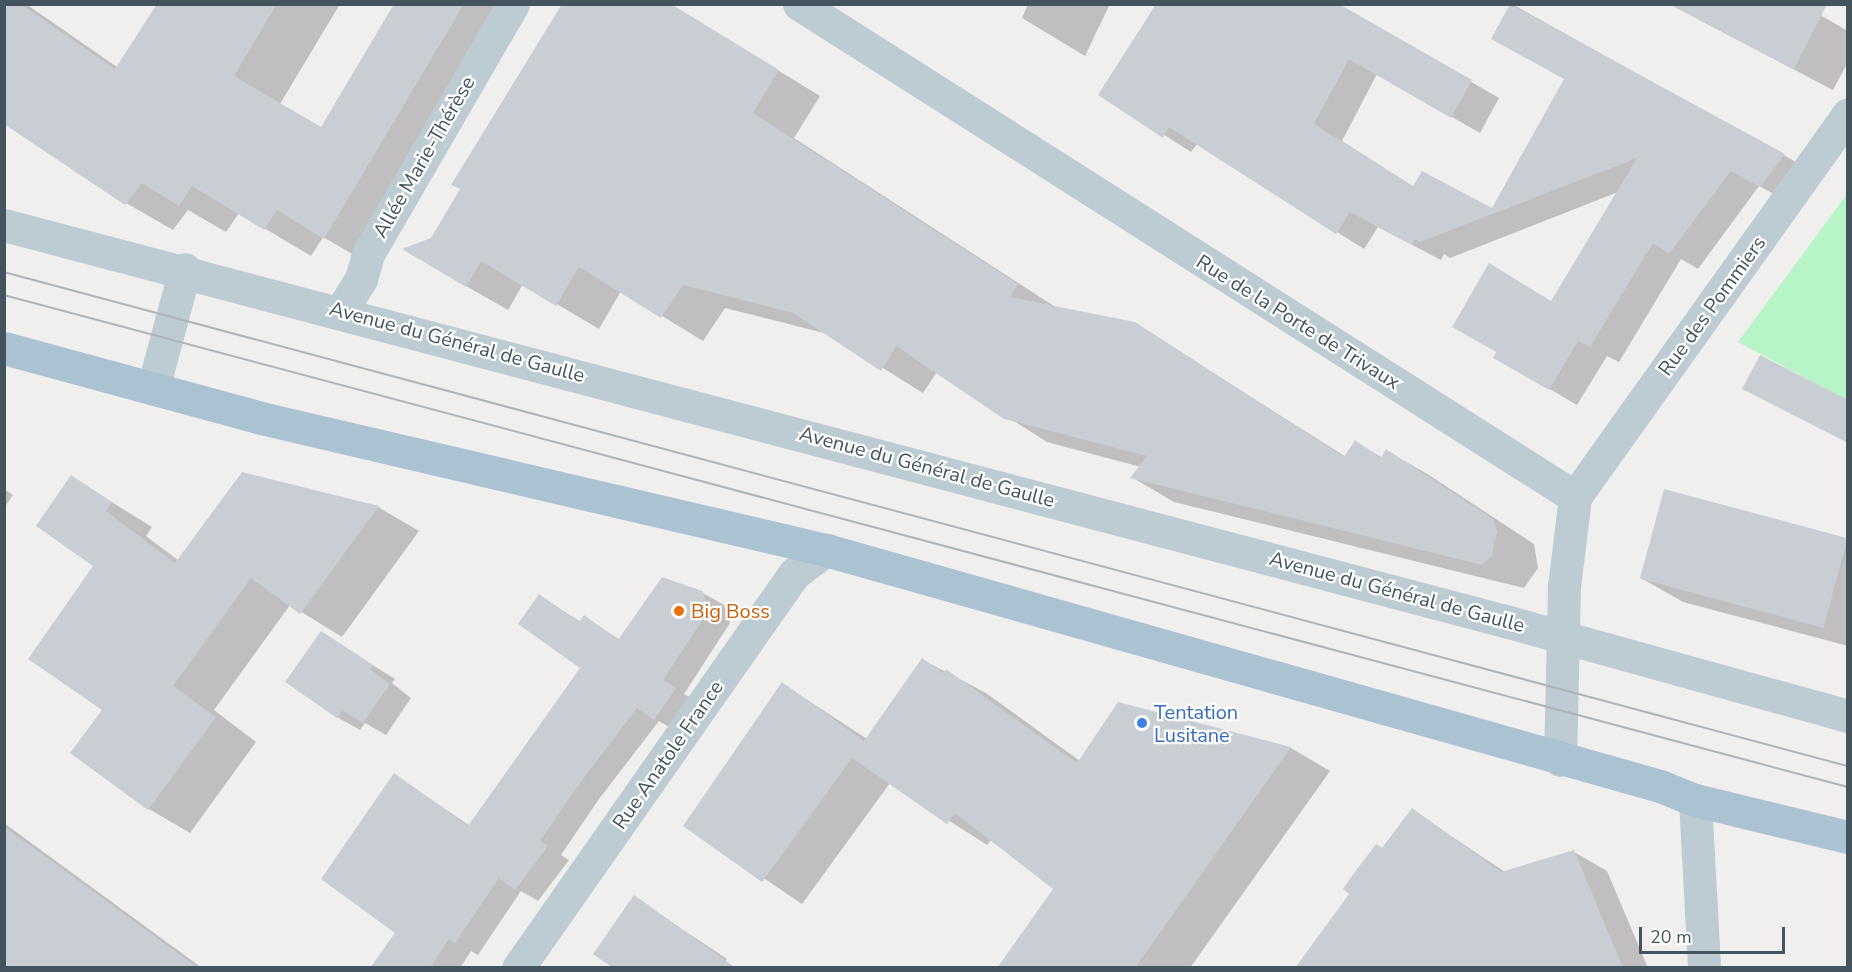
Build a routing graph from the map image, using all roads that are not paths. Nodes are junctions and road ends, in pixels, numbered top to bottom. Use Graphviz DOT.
graph roads {
  1 [pos="513,4"];
  2 [pos="799,4"];
  3 [pos="1848,114"];
  4 [pos="4,225"];
  5 [pos="186,269"];
  6 [pos="341,311"];
  7 [pos="4,348"];
  8 [pos="153,388"];
  9 [pos="1575,497"];
  10 [pos="826,550"];
  11 [pos="1564,638"];
  12 [pos="1848,716"];
  13 [pos="1560,760"];
  14 [pos="1695,800"];
  15 [pos="1848,837"];
  16 [pos="518,968"];
  17 [pos="1704,968"];
  1 -- 6 [label="street, Allée Marie-Thérèse"];
  2 -- 9 [label="street, Rue de la Porte de Trivaux"];
  3 -- 9 [label="street, Rue des Pommiers"];
  4 -- 5 [label="street, Avenue du Général de Gaulle"];
  5 -- 6 [label="street, Avenue du Général de Gaulle"];
  5 -- 8 [label="street"];
  6 -- 11 [label="street, Avenue du Général de Gaulle"];
  7 -- 8 [label="main road"];
  8 -- 10 [label="main road"];
  9 -- 11 [label="street"];
  10 -- 13 [label="main road"];
  10 -- 16 [label="street, Rue Anatole France"];
  11 -- 12 [label="street, Avenue du Général de Gaulle"];
  11 -- 13 [label="street"];
  13 -- 14 [label="main road"];
  14 -- 15 [label="main road"];
  14 -- 17 [label="street"];
}
